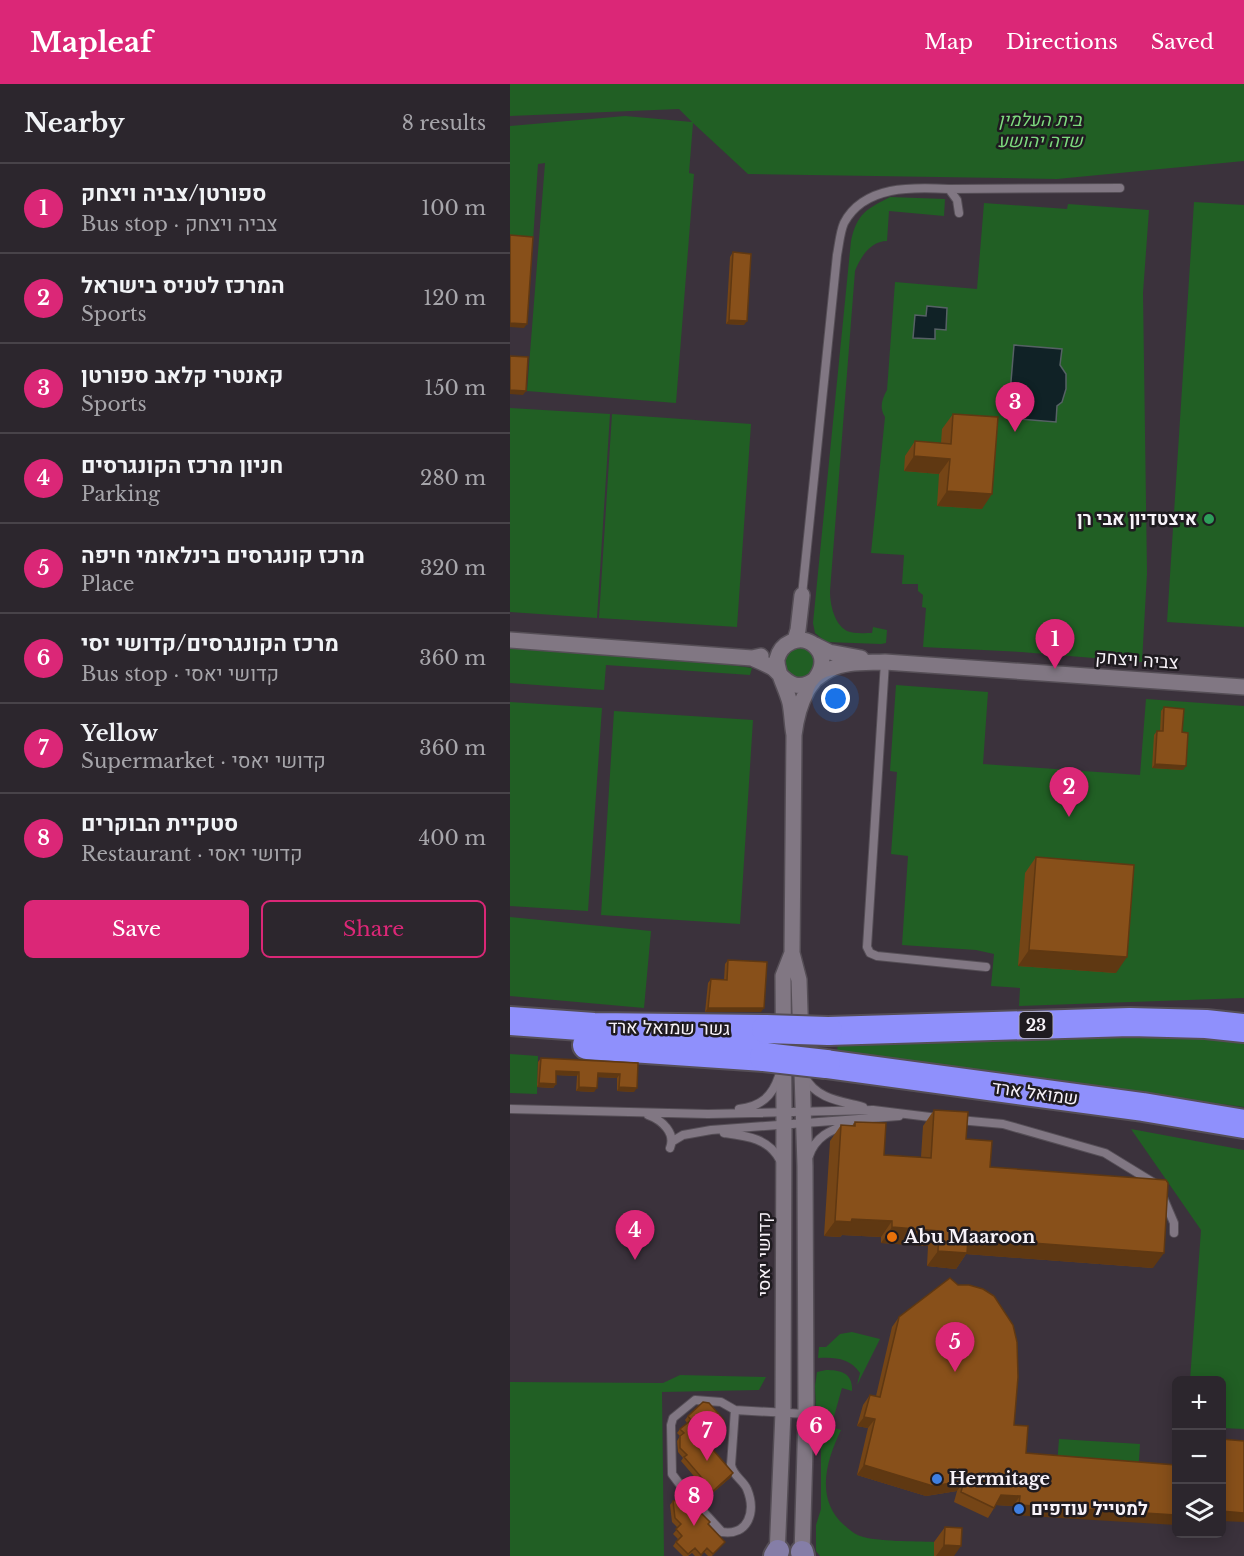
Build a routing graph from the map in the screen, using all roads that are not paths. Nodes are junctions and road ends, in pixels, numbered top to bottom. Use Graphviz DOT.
graph roads {
  1 [pos="1119,188"];
  2 [pos="949,189"];
  3 [pos="959,213"];
  4 [pos="802,595"];
  5 [pos="510,640"];
  6 [pos="790,643"];
  7 [pos="814,644"];
  8 [pos="752,658"];
  9 [pos="885,662"];
  10 [pos="782,676"];
  11 [pos="815,680"];
  12 [pos="1244,687"];
  13 [pos="794,735"];
  14 [pos="792,953"];
  15 [pos="986,967"];
  16 [pos="510,1021"];
  17 [pos="1244,1028"];
  18 [pos="510,1040"];
  19 [pos="774,1058"];
  20 [pos="813,1065"];
  21 [pos="510,1108"];
  22 [pos="873,1110"];
  23 [pos="638,1112"];
  24 [pos="708,1114"];
  25 [pos="910,1115"];
  26 [pos="804,1118"];
  27 [pos="784,1119"];
  28 [pos="874,1119"];
  29 [pos="1244,1126"];
  30 [pos="711,1130"];
  31 [pos="784,1166"];
  32 [pos="805,1166"];
  33 [pos="1174,1233"];
  34 [pos="735,1410"];
  35 [pos="783,1412"];
  36 [pos="806,1414"];
  37 [pos="777,1554"];
  38 [pos="803,1555"];
  1 -- 2 [label="lane"];
  2 -- 3 [label="lane"];
  2 -- 4 [label="lane"];
  4 -- 6 [label="street"];
  5 -- 8 [label="street"];
  6 -- 7 [label="street"];
  6 -- 8 [label="street"];
  6 -- 10 [label="street"];
  7 -- 9 [label="street, צביה ויצחק"];
  7 -- 11 [label="street"];
  8 -- 10 [label="street"];
  9 -- 11 [label="street, צביה ויצחק"];
  9 -- 12 [label="street, צביה ויצחק"];
  9 -- 15 [label="lane"];
  10 -- 11 [label="street"];
  10 -- 13 [label="street, קדושי יאסי"];
  11 -- 13 [label="street, קדושי יאסי"];
  13 -- 14 [label="street, קדושי יאסי"];
  14 -- 19 [label="street, קדושי יאסי"];
  14 -- 20 [label="street, קדושי יאסי"];
  16 -- 17 [label="highway, גשר שמואל ארד / 23, bridge"];
  18 -- 19 [label="highway, גשר שמואל ארד"];
  19 -- 20 [label="highway, גשר שמואל ארד, bridge"];
  19 -- 24 [label="lane"];
  19 -- 27 [label="street, קדושי יאסי"];
  20 -- 22 [label="lane"];
  20 -- 26 [label="street, קדושי יאסי"];
  20 -- 29 [label="highway, שמואל ארד"];
  21 -- 23 [label="lane"];
  22 -- 25 [label="lane"];
  22 -- 26 [label="lane"];
  23 -- 24 [label="lane"];
  23 -- 30 [label="lane"];
  24 -- 27 [label="lane"];
  25 -- 28 [label="lane"];
  25 -- 33 [label="lane"];
  26 -- 27 [label="lane"];
  26 -- 27 [label="lane"];
  26 -- 28 [label="lane"];
  26 -- 32 [label="street, קדושי יאסי"];
  27 -- 30 [label="lane"];
  27 -- 31 [label="street, קדושי יאסי"];
  28 -- 32 [label="lane"];
  30 -- 31 [label="lane"];
  31 -- 35 [label="street, קדושי יאסי"];
  32 -- 36 [label="street, קדושי יאסי"];
  34 -- 34 [label="lane"];
  34 -- 35 [label="lane"];
  35 -- 36 [label="lane"];
  35 -- 37 [label="street, קדושי יאסי"];
  36 -- 38 [label="street, קדושי יאסי"];
}
